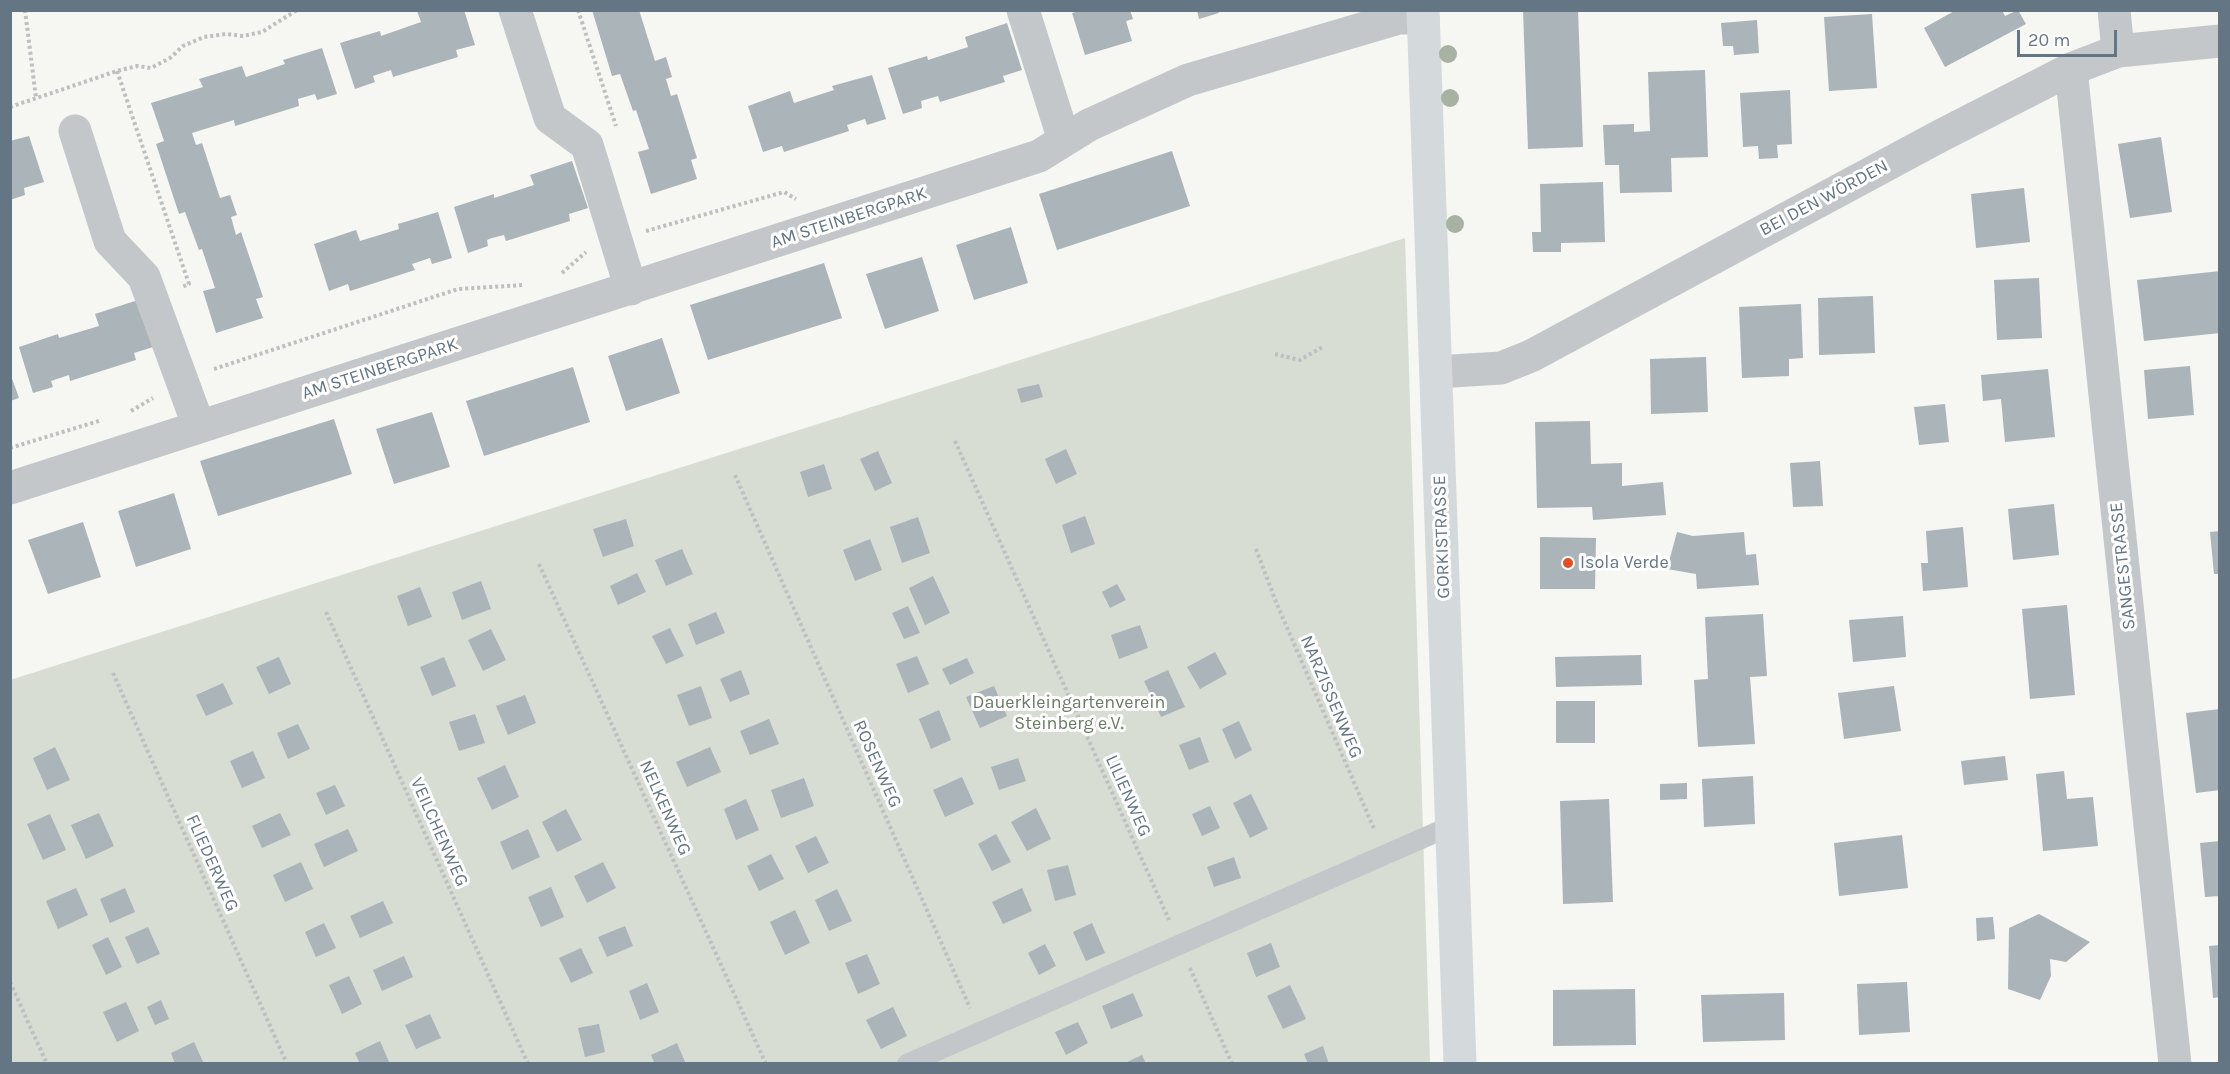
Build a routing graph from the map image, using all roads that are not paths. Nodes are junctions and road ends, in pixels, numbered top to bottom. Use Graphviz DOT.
graph roads {
  1 [pos="515,10"];
  2 [pos="1023,10"];
  3 [pos="2114,10"];
  4 [pos="1423,14"];
  5 [pos="2220,41"];
  6 [pos="2118,51"];
  7 [pos="2071,69"];
  8 [pos="75,131"];
  9 [pos="1064,140"];
  10 [pos="631,289"];
  11 [pos="1436,372"];
  12 [pos="199,427"];
  13 [pos="10,488"];
  14 [pos="1453,825"];
  15 [pos="907,1064"];
  16 [pos="1460,1064"];
  17 [pos="2175,1064"];
  1 -- 10 [label="street"];
  2 -- 9 [label="street"];
  3 -- 6 [label="street"];
  4 -- 9 [label="street, AM STEINBERGPARK"];
  4 -- 11 [label="main road, GORKISTRASSE"];
  5 -- 6 [label="street, BEI DEN WÖRDEN"];
  6 -- 7 [label="street, BEI DEN WÖRDEN"];
  7 -- 11 [label="street, BEI DEN WÖRDEN"];
  7 -- 17 [label="street, SANGESTRASSE"];
  8 -- 12 [label="street"];
  9 -- 10 [label="street, AM STEINBERGPARK"];
  10 -- 12 [label="street, AM STEINBERGPARK"];
  11 -- 14 [label="main road, GORKISTRASSE"];
  12 -- 13 [label="street, AM STEINBERGPARK"];
  14 -- 15 [label="lane"];
  14 -- 16 [label="main road, GORKISTRASSE"];
}
